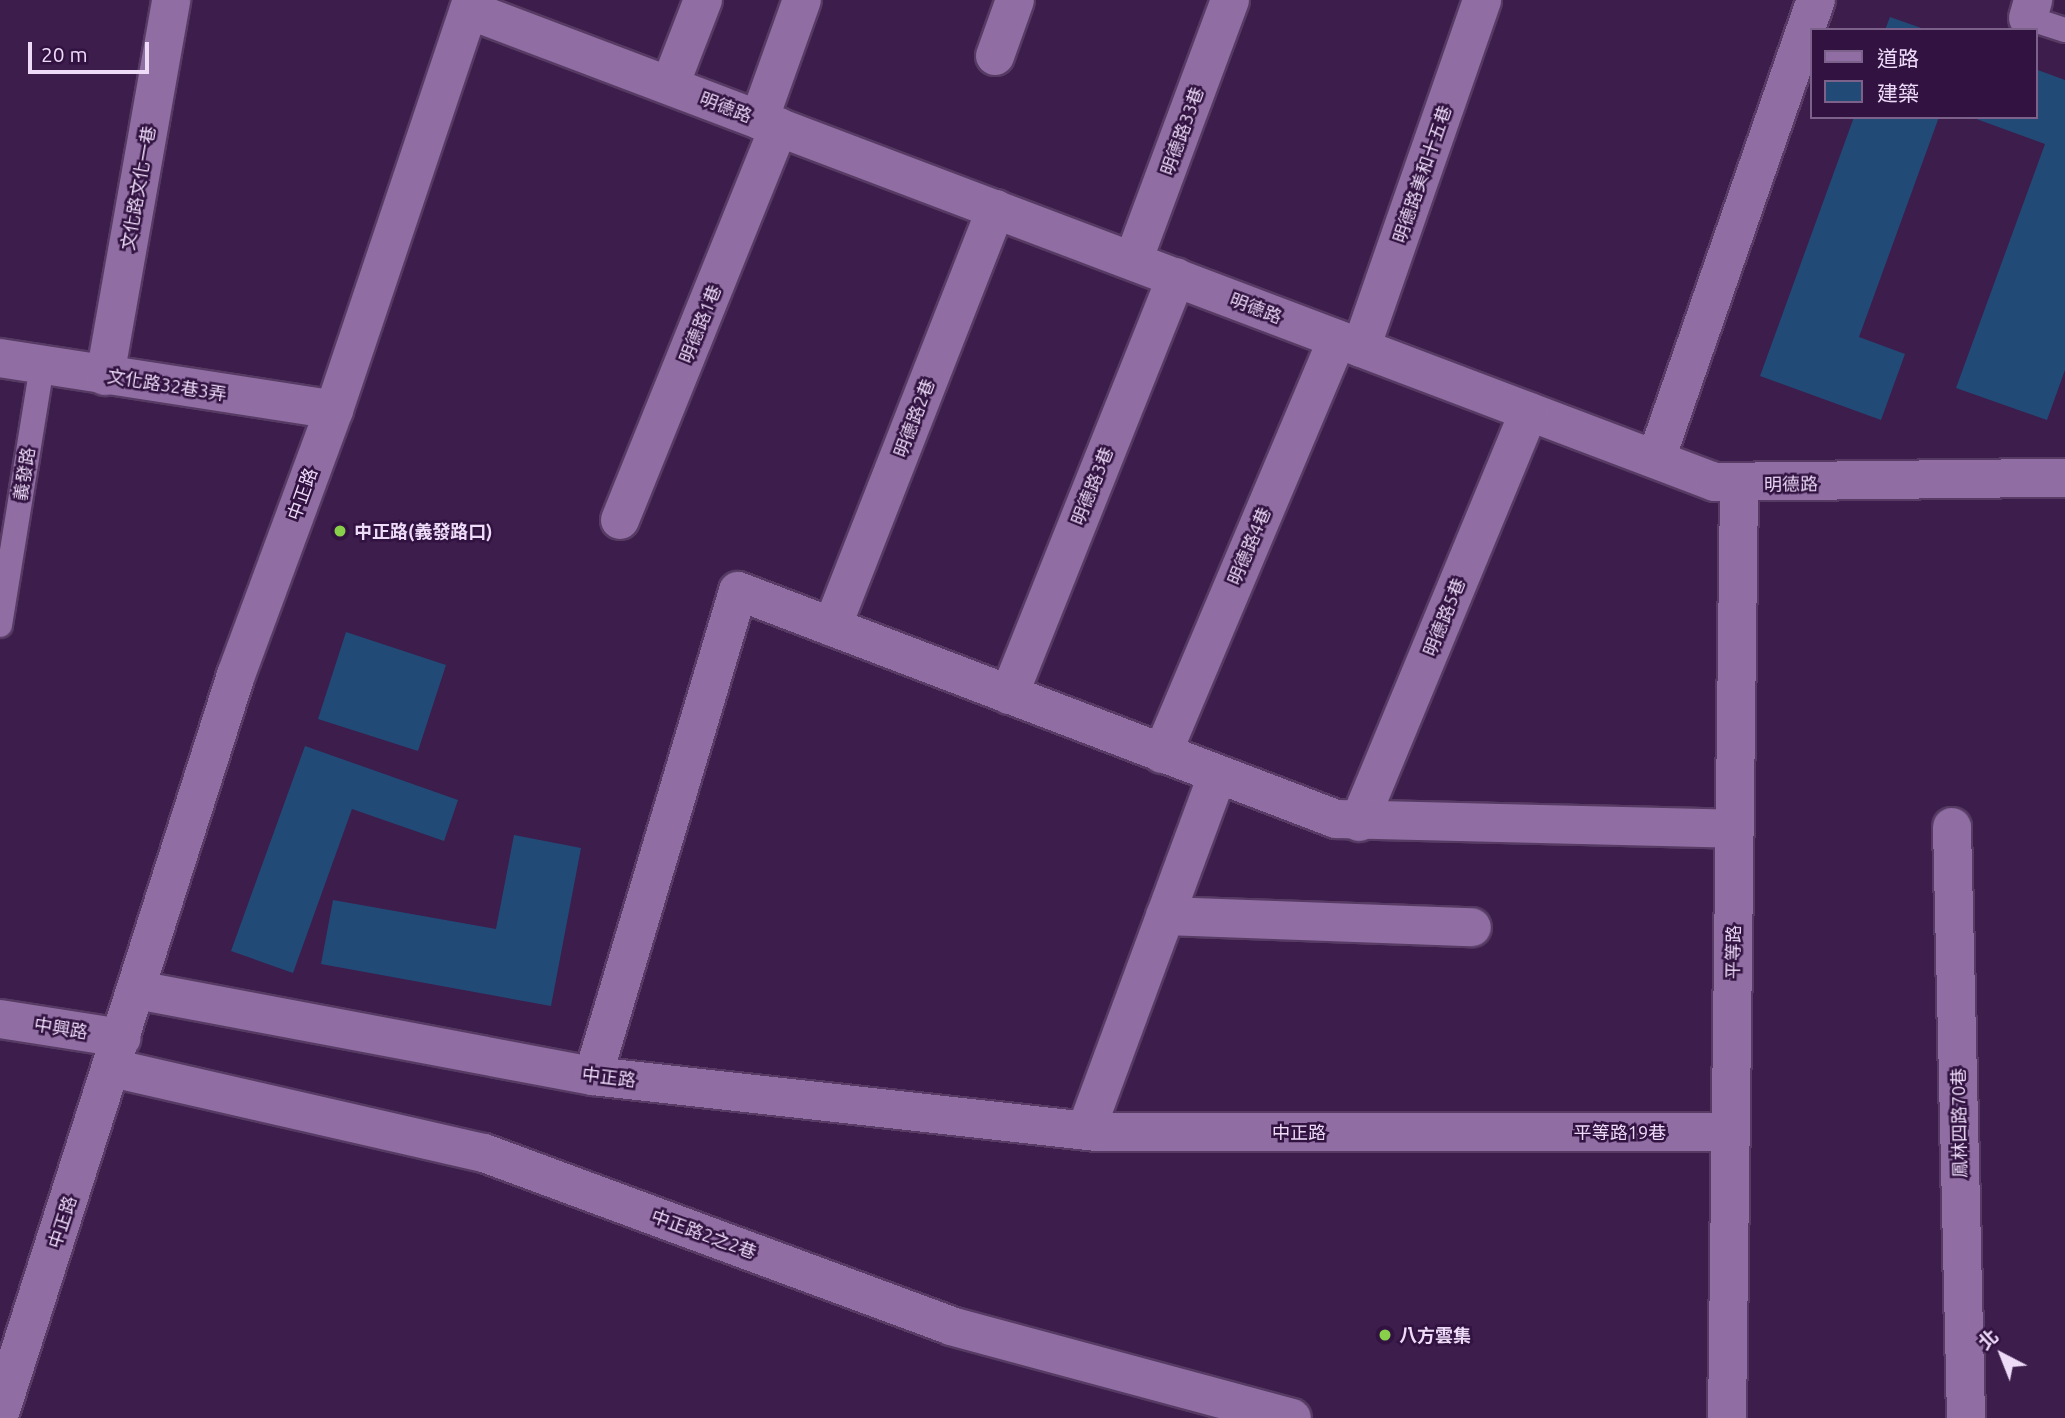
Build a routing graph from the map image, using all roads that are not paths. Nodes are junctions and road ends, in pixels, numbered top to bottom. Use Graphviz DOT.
graph roads {
  1 [pos="171,0"];
  2 [pos="703,0"];
  3 [pos="802,0"];
  4 [pos="1014,0"];
  5 [pos="1230,0"];
  6 [pos="1482,0"];
  7 [pos="1816,0"];
  8 [pos="471,5"];
  9 [pos="2030,9"];
  10 [pos="2065,30"];
  11 [pos="995,56"];
  12 [pos="670,85"];
  13 [pos="769,124"];
  14 [pos="996,209"];
  15 [pos="1133,261"];
  16 [pos="1176,277"];
  17 [pos="1349,343"];
  18 [pos="0,358"];
  19 [pos="42,366"];
  20 [pos="105,376"];
  21 [pos="334,410"];
  22 [pos="1529,412"];
  23 [pos="1656,459"];
  24 [pos="2065,478"];
  25 [pos="1739,485"];
  26 [pos="620,520"];
  27 [pos="0,625"];
  28 [pos="832,627"];
  29 [pos="1009,695"];
  30 [pos="1162,754"];
  31 [pos="1217,775"];
  32 [pos="1359,822"];
  33 [pos="1952,827"];
  34 [pos="1735,829"];
  35 [pos="1165,916"];
  36 [pos="1472,928"];
  37 [pos="137,990"];
  38 [pos="0,1019"];
  39 [pos="117,1053"];
  40 [pos="593,1076"];
  41 [pos="1086,1130"];
  42 [pos="1511,1132"];
  43 [pos="1730,1132"];
  44 [pos="0,1413"];
  45 [pos="1292,1418"];
  46 [pos="1727,1418"];
  47 [pos="1966,1418"];
  1 -- 20 [label="street, 文化路文化一巷"];
  2 -- 12 [label="street"];
  3 -- 13 [label="street, 明德路1巷"];
  4 -- 11 [label="street"];
  5 -- 15 [label="street, 明德路33巷"];
  6 -- 17 [label="street, 明德路美和十五巷"];
  7 -- 23 [label="street"];
  8 -- 12 [label="street, 明德路"];
  8 -- 21 [label="street, 中正路"];
  9 -- 10 [label="lane"];
  12 -- 13 [label="street, 明德路"];
  13 -- 14 [label="street, 明德路"];
  13 -- 26 [label="street, 明德路1巷"];
  14 -- 15 [label="street, 明德路"];
  14 -- 28 [label="street, 明德路2巷"];
  15 -- 16 [label="street, 明德路"];
  16 -- 17 [label="street, 明德路"];
  16 -- 29 [label="street, 明德路3巷"];
  17 -- 22 [label="street, 明德路"];
  17 -- 30 [label="street, 明德路4巷"];
  18 -- 19 [label="street, 文化路32巷3弄"];
  19 -- 20 [label="street, 文化路32巷3弄"];
  19 -- 27 [label="lane, 義發路"];
  20 -- 21 [label="street, 文化路32巷3弄"];
  21 -- 37 [label="street, 中正路"];
  22 -- 23 [label="street, 明德路"];
  22 -- 32 [label="street, 明德路5巷"];
  23 -- 25 [label="street, 明德路"];
  24 -- 25 [label="street, 明德路"];
  25 -- 34 [label="street, 平等路"];
  28 -- 29 [label="street"];
  28 -- 40 [label="street"];
  29 -- 30 [label="street"];
  30 -- 31 [label="street"];
  31 -- 32 [label="street"];
  31 -- 35 [label="street"];
  32 -- 34 [label="street"];
  33 -- 47 [label="street, 鳳林四路70巷"];
  34 -- 43 [label="street, 平等路"];
  35 -- 36 [label="street"];
  35 -- 41 [label="street"];
  37 -- 39 [label="street, 中正路"];
  37 -- 40 [label="street, 中正路"];
  38 -- 39 [label="street, 中興路"];
  39 -- 44 [label="street, 中正路"];
  39 -- 45 [label="street, 中正路2之2巷"];
  40 -- 41 [label="street, 中正路"];
  41 -- 42 [label="street, 中正路"];
  42 -- 43 [label="street, 平等路19巷"];
  43 -- 46 [label="street, 平等路"];
}
